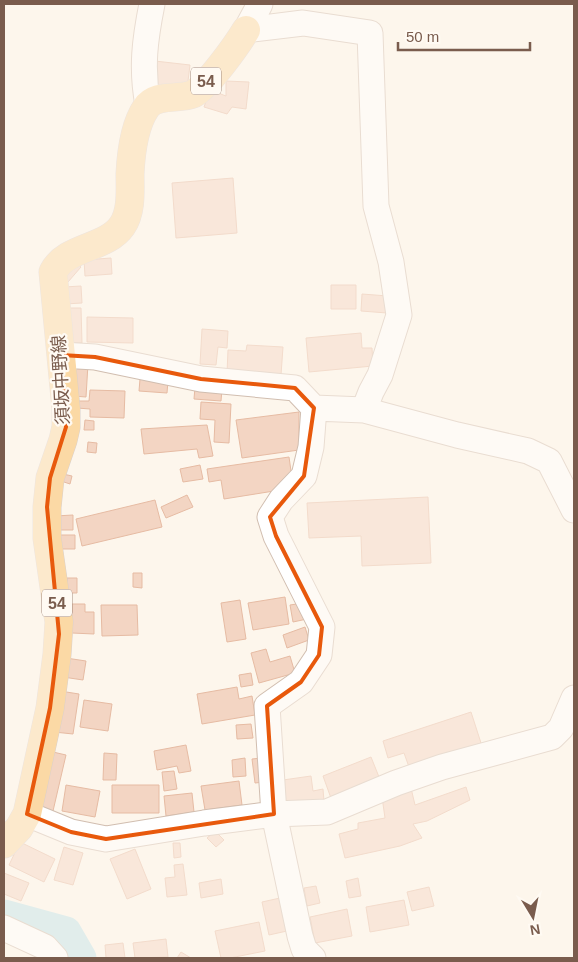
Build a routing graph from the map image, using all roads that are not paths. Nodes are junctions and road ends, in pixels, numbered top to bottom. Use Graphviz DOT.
graph roads {
  1 [pos="152,4"];
  2 [pos="260,4"];
  3 [pos="246,30"];
  4 [pos="148,105"];
  5 [pos="62,355"];
  6 [pos="314,408"];
  7 [pos="364,410"];
  8 [pos="574,510"];
  9 [pos="574,698"];
  10 [pos="27,814"];
  11 [pos="274,814"];
  12 [pos="4,844"];
  13 [pos="4,928"];
  14 [pos="55,958"];
  15 [pos="313,958"];
  1 -- 4 [label="street"];
  2 -- 3 [label="street"];
  3 -- 4 [label="main road, 54"];
  3 -- 7 [label="street"];
  4 -- 5 [label="main road, 須坂中野線 / 54"];
  5 -- 6 [label="street"];
  5 -- 10 [label="main road, 須坂中野線 / 54"];
  6 -- 7 [label="street"];
  6 -- 11 [label="street"];
  7 -- 8 [label="street"];
  9 -- 11 [label="street"];
  10 -- 11 [label="street"];
  10 -- 12 [label="main road, 須坂中野線 / 54"];
  11 -- 15 [label="street"];
  13 -- 14 [label="street"];
}
